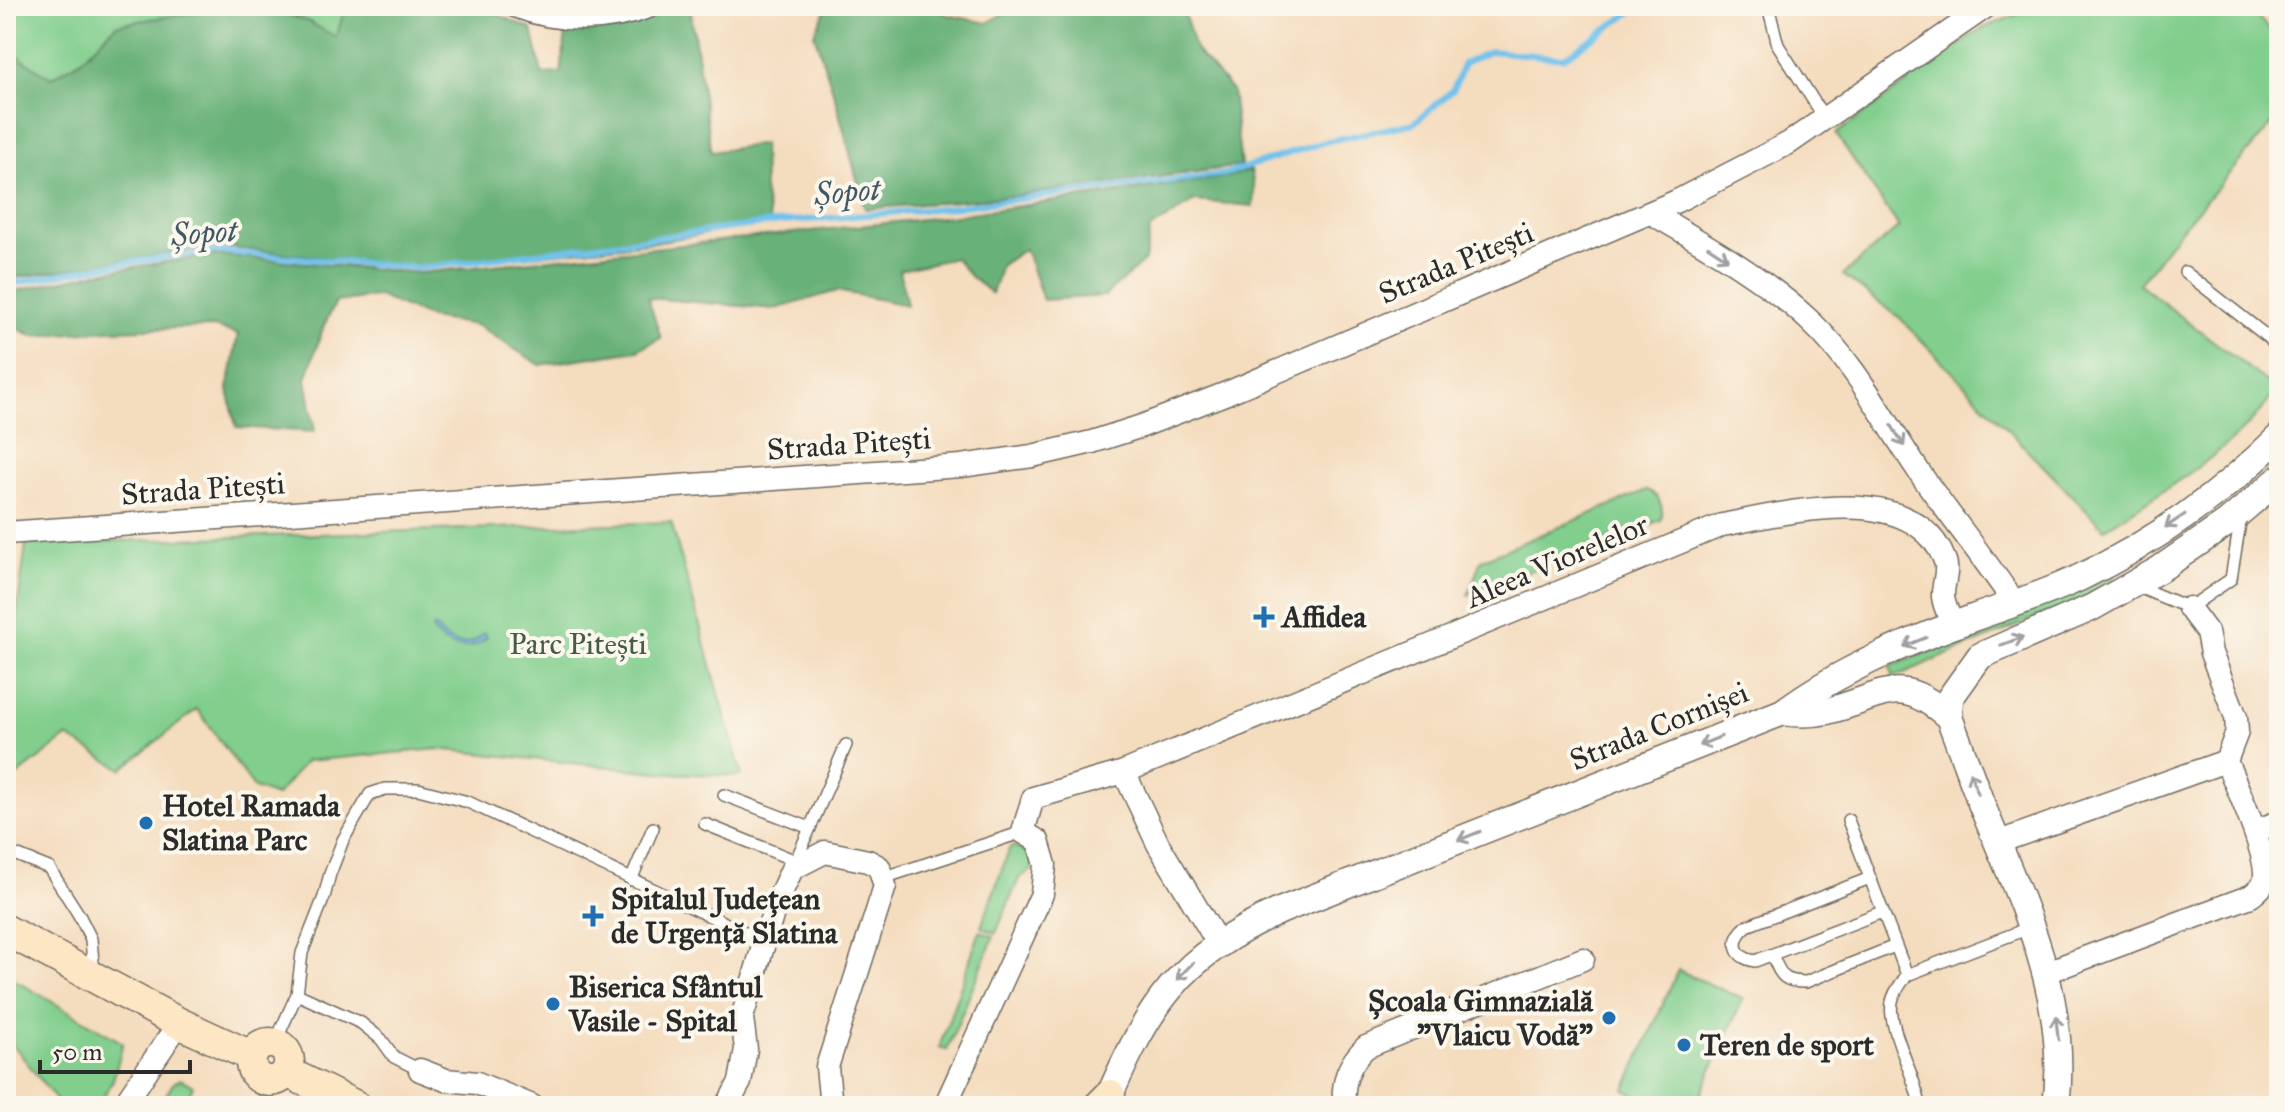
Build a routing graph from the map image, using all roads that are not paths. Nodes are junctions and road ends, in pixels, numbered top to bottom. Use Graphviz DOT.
graph roads {
  1 [pos="515,6"];
  2 [pos="651,6"];
  3 [pos="1768,6"];
  4 [pos="1987,6"];
  5 [pos="1825,119"];
  6 [pos="1651,213"];
  7 [pos="2185,272"];
  8 [pos="2278,346"];
  9 [pos="2279,437"];
  10 [pos="2279,479"];
  11 [pos="2223,486"];
  12 [pos="2242,510"];
  13 [pos="6,533"];
  14 [pos="2118,557"];
  15 [pos="2132,585"];
  16 [pos="2015,604"];
  17 [pos="2189,608"];
  18 [pos="1954,626"];
  19 [pos="1783,712"];
  20 [pos="1949,717"];
  21 [pos="846,745"];
  22 [pos="2226,761"];
  23 [pos="1124,772"];
  24 [pos="724,795"];
  25 [pos="1848,820"];
  26 [pos="2279,822"];
  27 [pos="705,824"];
  28 [pos="653,828"];
  29 [pos="810,828"];
  30 [pos="2255,831"];
  31 [pos="1023,832"];
  32 [pos="1999,842"];
  33 [pos="6,851"];
  34 [pos="794,865"];
  35 [pos="883,878"];
  36 [pos="1870,878"];
  37 [pos="631,880"];
  38 [pos="1882,912"];
  39 [pos="2032,927"];
  40 [pos="6,930"];
  41 [pos="765,942"];
  42 [pos="1218,943"];
  43 [pos="1895,946"];
  44 [pos="1772,955"];
  45 [pos="1583,959"];
  46 [pos="2047,972"];
  47 [pos="1907,975"];
  48 [pos="95,978"];
  49 [pos="297,994"];
  50 [pos="179,1023"];
  51 [pos="263,1049"];
  52 [pos="420,1070"];
  53 [pos="1105,1102"];
  54 [pos="123,1106"];
  55 [pos="356,1106"];
  56 [pos="532,1106"];
  57 [pos="727,1106"];
  58 [pos="831,1106"];
  59 [pos="945,1106"];
  60 [pos="1344,1106"];
  61 [pos="1920,1106"];
  62 [pos="2056,1106"];
  1 -- 2 [label="street"];
  3 -- 5 [label="lane"];
  4 -- 5 [label="street, Strada Pitești"];
  5 -- 6 [label="street, Strada Pitești"];
  6 -- 13 [label="street, Strada Pitești"];
  6 -- 16 [label="street, one-way"];
  7 -- 8 [label="lane"];
  9 -- 11 [label="street, Strada Cornișei"];
  10 -- 12 [label="street"];
  11 -- 12 [label="street"];
  11 -- 14 [label="street, Strada Cornișei, one-way"];
  12 -- 15 [label="street"];
  12 -- 17 [label="lane"];
  14 -- 15 [label="street"];
  14 -- 16 [label="street, Strada Cornișei"];
  15 -- 17 [label="lane"];
  20 -- 15 [label="street, one-way"];
  16 -- 18 [label="street, Strada Cornișei"];
  17 -- 22 [label="street"];
  18 -- 19 [label="street, Strada Cornișei, one-way"];
  18 -- 23 [label="street, Aleea Viorelelor"];
  19 -- 20 [label="street"];
  19 -- 42 [label="street, Strada Cornișei, one-way"];
  32 -- 20 [label="street, one-way"];
  21 -- 29 [label="lane"];
  22 -- 30 [label="street"];
  22 -- 32 [label="street"];
  23 -- 31 [label="street, Aleea Viorelelor"];
  23 -- 42 [label="street"];
  24 -- 29 [label="lane"];
  25 -- 36 [label="lane"];
  26 -- 30 [label="street"];
  27 -- 34 [label="lane"];
  28 -- 37 [label="lane"];
  29 -- 34 [label="lane"];
  30 -- 46 [label="street"];
  31 -- 35 [label="lane"];
  31 -- 59 [label="street"];
  32 -- 39 [label="street"];
  33 -- 48 [label="lane"];
  34 -- 35 [label="street"];
  34 -- 41 [label="street"];
  35 -- 58 [label="street"];
  36 -- 38 [label="lane"];
  36 -- 44 [label="lane"];
  37 -- 41 [label="lane"];
  37 -- 49 [label="lane"];
  38 -- 43 [label="lane"];
  38 -- 44 [label="lane"];
  39 -- 46 [label="street"];
  39 -- 47 [label="lane"];
  40 -- 48 [label="main road"];
  41 -- 57 [label="street"];
  42 -- 53 [label="street, Strada Cornișei, one-way"];
  43 -- 44 [label="lane"];
  43 -- 47 [label="lane"];
  45 -- 60 [label="street"];
  62 -- 46 [label="street, one-way"];
  47 -- 61 [label="lane"];
  48 -- 50 [label="main road"];
  49 -- 51 [label="lane"];
  49 -- 52 [label="lane"];
  50 -- 51 [label="main road"];
  50 -- 54 [label="street"];
  51 -- 55 [label="main road"];
  52 -- 56 [label="street"];
}
